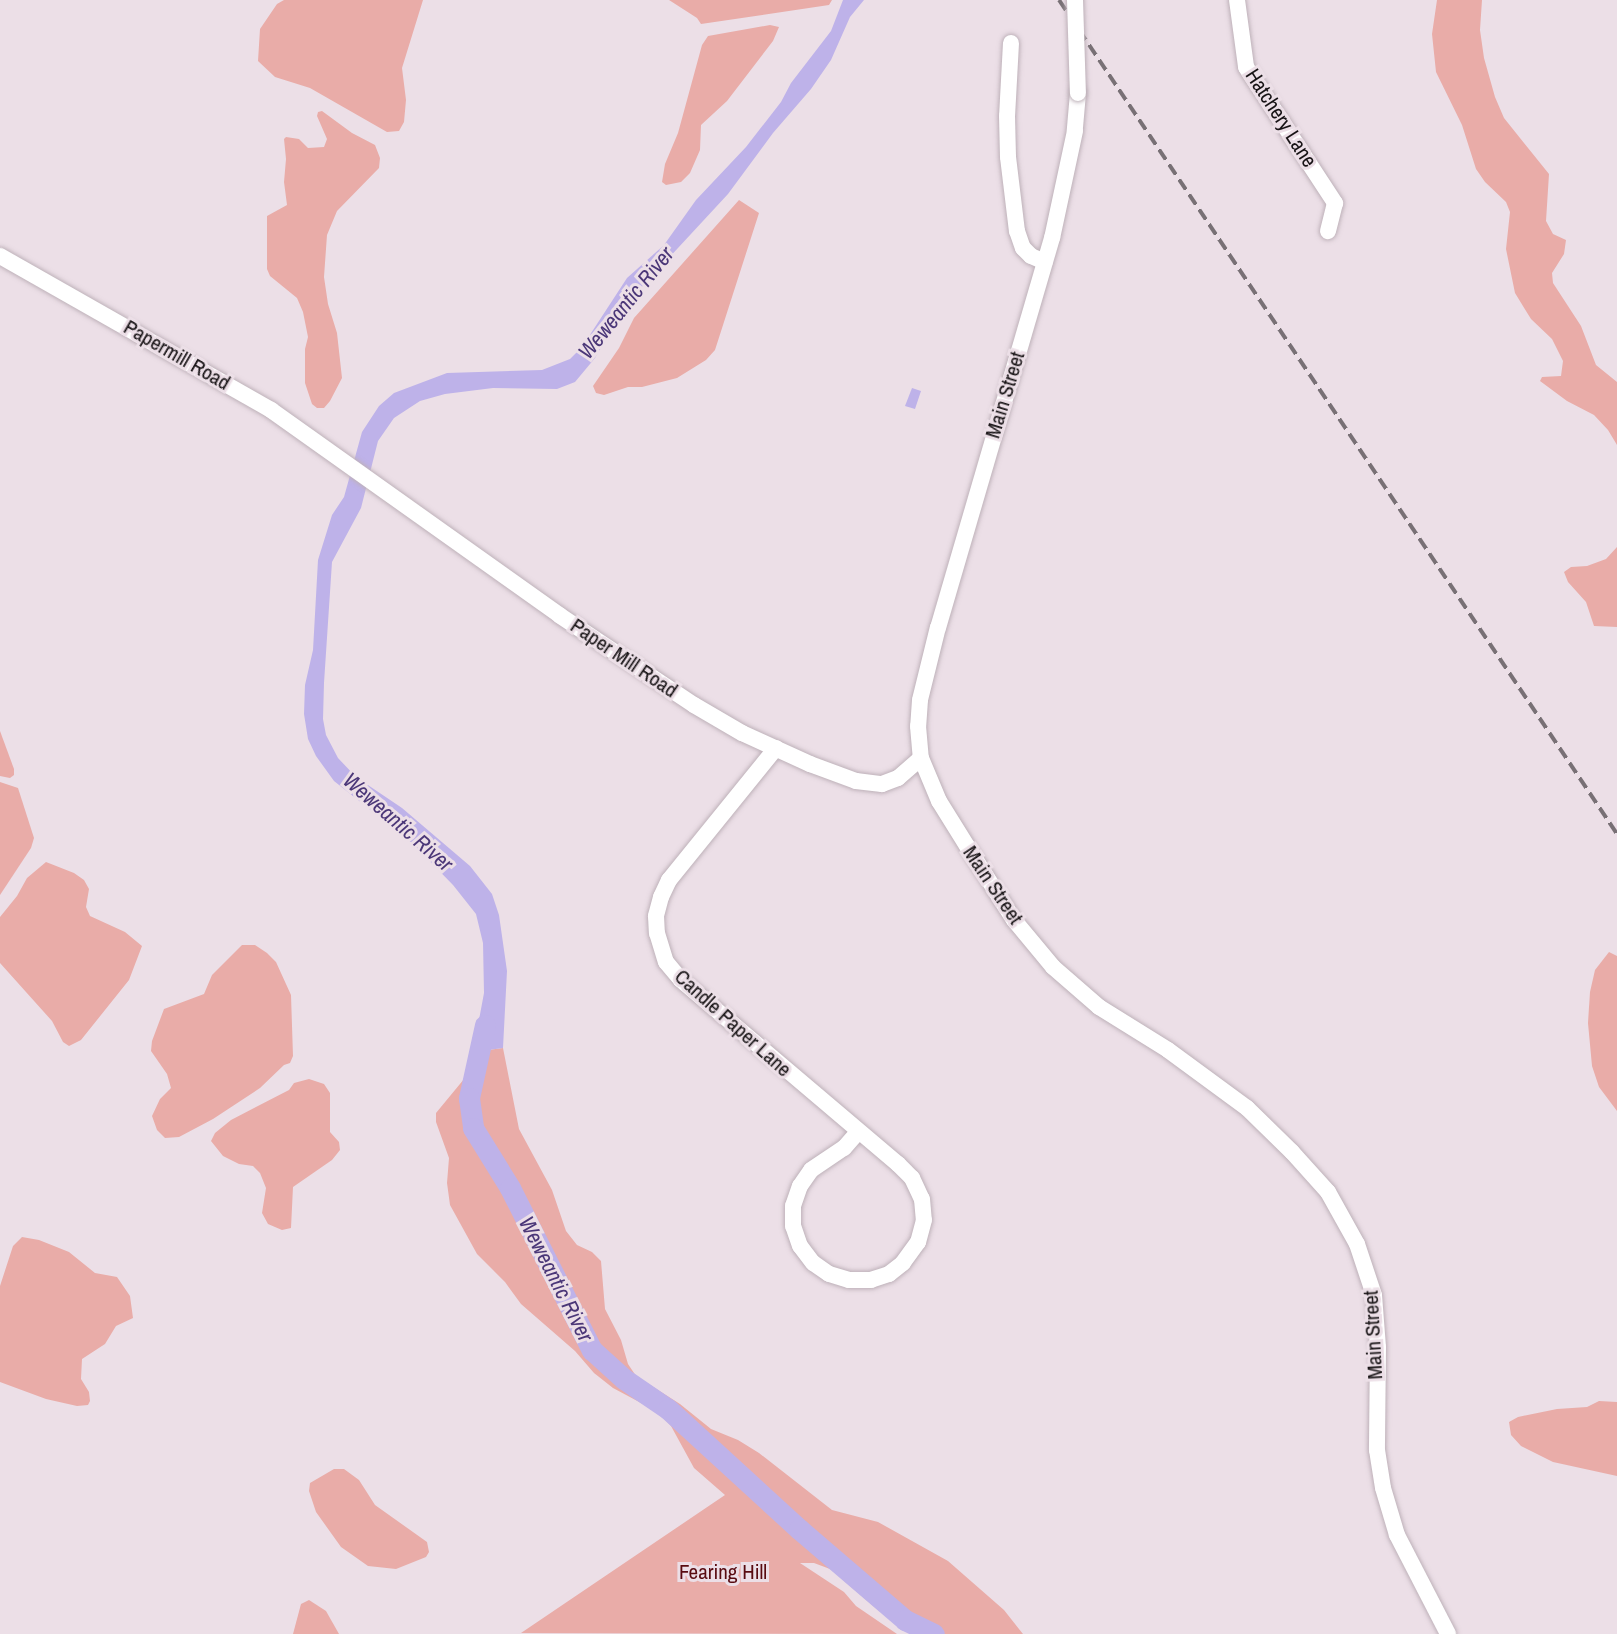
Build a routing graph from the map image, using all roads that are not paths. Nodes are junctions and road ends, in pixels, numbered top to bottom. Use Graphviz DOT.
graph roads {
  1 [pos="1075,0"];
  2 [pos="1237,0"];
  3 [pos="1011,42"];
  4 [pos="1328,231"];
  5 [pos="0,256"];
  6 [pos="1045,262"];
  7 [pos="347,465"];
  8 [pos="776,748"];
  9 [pos="921,758"];
  10 [pos="858,1132"];
  11 [pos="1448,1634"];
  1 -- 6 [label="street, Main Street, bridge"];
  2 -- 4 [label="street, Hatchery Lane"];
  3 -- 6 [label="street"];
  5 -- 7 [label="street, Papermill Road"];
  6 -- 9 [label="street, Main Street"];
  7 -- 8 [label="street, Paper Mill Road"];
  8 -- 9 [label="street, Paper Mill Road"];
  8 -- 10 [label="street, Candle Paper Lane"];
  9 -- 11 [label="street, Main Street"];
  10 -- 10 [label="street, Candle Paper Lane"];
}
